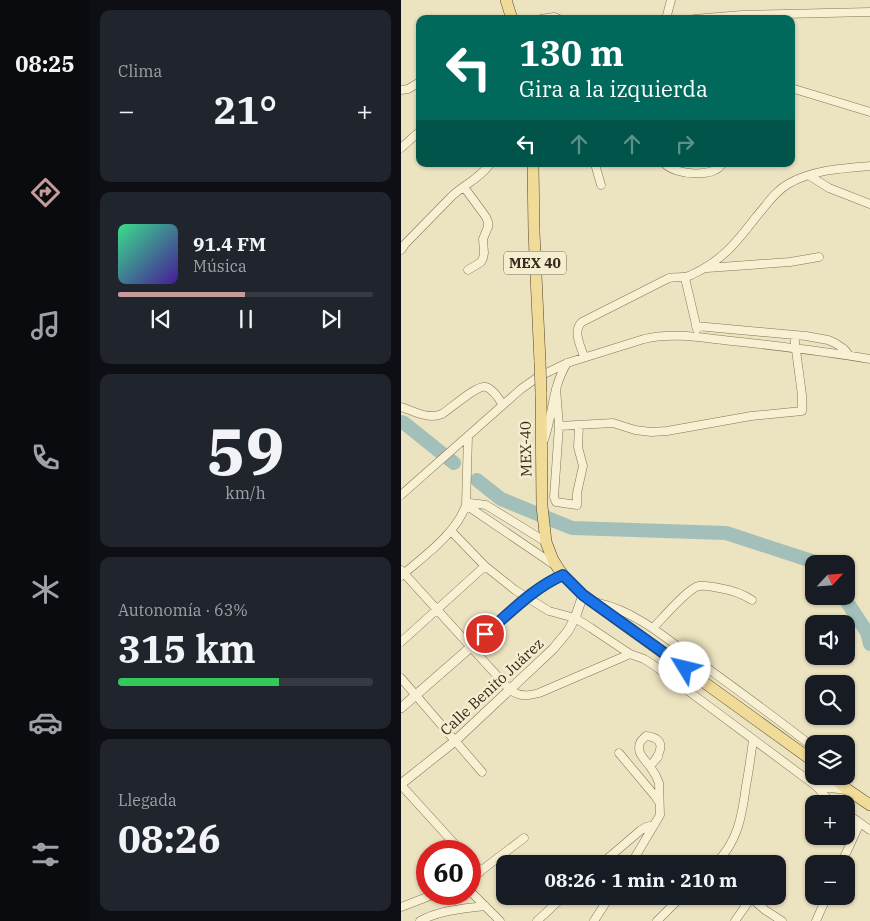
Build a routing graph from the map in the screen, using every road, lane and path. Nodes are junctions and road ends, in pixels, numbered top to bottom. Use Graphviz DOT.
graph roads {
  1 [pos="506,0"];
  2 [pos="671,0"];
  3 [pos="870,12"];
  4 [pos="511,15"];
  5 [pos="668,15"];
  6 [pos="793,15"];
  7 [pos="416,84"];
  8 [pos="795,89"];
  9 [pos="401,90"];
  10 [pos="870,112"];
  11 [pos="416,135"];
  12 [pos="401,148"];
  13 [pos="870,166"];
  14 [pos="487,167"];
  15 [pos="533,167"];
  16 [pos="596,167"];
  17 [pos="669,167"];
  18 [pos="720,167"];
  19 [pos="809,176"];
  20 [pos="601,185"];
  21 [pos="464,187"];
  22 [pos="870,204"];
  23 [pos="401,250"];
  24 [pos="819,257"];
  25 [pos="705,268"];
  26 [pos="468,270"];
  27 [pos="685,278"];
  28 [pos="696,326"];
  29 [pos="753,331"];
  30 [pos="794,335"];
  31 [pos="699,338"];
  32 [pos="753,343"];
  33 [pos="796,348"];
  34 [pos="849,355"];
  35 [pos="584,357"];
  36 [pos="870,359"];
  37 [pos="567,364"];
  38 [pos="556,389"];
  39 [pos="503,404"];
  40 [pos="401,407"];
  41 [pos="579,425"];
  42 [pos="559,426"];
  43 [pos="468,436"];
  44 [pos="542,444"];
  45 [pos="401,495"];
  46 [pos="467,505"];
  47 [pos="451,532"];
  48 [pos="546,542"];
  49 [pos="485,566"];
  50 [pos="560,571"];
  51 [pos="402,573"];
  52 [pos="583,595"];
  53 [pos="527,598"];
  54 [pos="752,600"];
  55 [pos="594,602"];
  56 [pos="437,609"];
  57 [pos="575,618"];
  58 [pos="653,628"];
  59 [pos="401,642"];
  60 [pos="471,646"];
  61 [pos="630,654"];
  62 [pos="401,678"];
  63 [pos="511,690"];
  64 [pos="416,695"];
  65 [pos="401,708"];
  66 [pos="665,735"];
  67 [pos="753,740"];
  68 [pos="455,741"];
  69 [pos="805,741"];
  70 [pos="659,742"];
  71 [pos="619,753"];
  72 [pos="805,756"];
  73 [pos="650,766"];
  74 [pos="482,772"];
  75 [pos="401,785"];
  76 [pos="842,785"];
  77 [pos="816,786"];
  78 [pos="848,790"];
  79 [pos="824,795"];
  80 [pos="659,802"];
  81 [pos="870,806"];
  82 [pos="855,819"];
  83 [pos="860,823"];
  84 [pos="654,826"];
  85 [pos="870,830"];
  86 [pos="523,838"];
  87 [pos="451,840"];
  88 [pos="612,855"];
  89 [pos="636,855"];
  90 [pos="723,855"];
  91 [pos="845,855"];
  92 [pos="481,871"];
  93 [pos="416,901"];
  94 [pos="481,902"];
  95 [pos="554,905"];
  96 [pos="604,905"];
  97 [pos="673,905"];
  98 [pos="745,905"];
  99 [pos="761,905"];
  100 [pos="823,905"];
  101 [pos="485,906"];
  102 [pos="401,907"];
  103 [pos="420,921"];
  104 [pos="500,921"];
  105 [pos="537,921"];
  106 [pos="594,921"];
  107 [pos="657,921"];
  108 [pos="735,921"];
  109 [pos="782,921"];
  110 [pos="816,921"];
  1 -- 4 [label="main road"];
  2 -- 5 [label="street"];
  3 -- 6 [label="street"];
  7 -- 9 [label="street"];
  8 -- 10 [label="street"];
  11 -- 12 [label="street"];
  13 -- 19 [label="street"];
  14 -- 21 [label="street"];
  15 -- 44 [label="main road, MEX-40 / MEX 40, bridge"];
  16 -- 20 [label="street"];
  17 -- 18 [label="street"];
  19 -- 22 [label="street"];
  19 -- 25 [label="street"];
  21 -- 23 [label="street"];
  21 -- 26 [label="street"];
  24 -- 25 [label="street"];
  25 -- 27 [label="street"];
  27 -- 28 [label="street"];
  27 -- 35 [label="street"];
  28 -- 29 [label="street"];
  28 -- 31 [label="street"];
  29 -- 30 [label="street"];
  29 -- 32 [label="street"];
  30 -- 33 [label="street"];
  30 -- 34 [label="street"];
  31 -- 32 [label="street"];
  31 -- 35 [label="street"];
  32 -- 33 [label="street"];
  33 -- 34 [label="street"];
  33 -- 41 [label="street"];
  34 -- 36 [label="street"];
  35 -- 37 [label="street"];
  37 -- 38 [label="street"];
  37 -- 39 [label="street"];
  38 -- 42 [label="street"];
  38 -- 44 [label="street"];
  39 -- 40 [label="street"];
  39 -- 43 [label="street"];
  41 -- 42 [label="street"];
  41 -- 42 [label="street"];
  43 -- 45 [label="street"];
  43 -- 46 [label="street"];
  44 -- 48 [label="main road, MEX-40 / MEX 40"];
  46 -- 47 [label="street"];
  46 -- 48 [label="street"];
  46 -- 50 [label="street"];
  47 -- 49 [label="street"];
  47 -- 51 [label="street"];
  48 -- 50 [label="main road, MEX 40"];
  49 -- 53 [label="street"];
  49 -- 56 [label="street"];
  50 -- 52 [label="main road, MEX 40"];
  50 -- 53 [label="street"];
  51 -- 56 [label="street"];
  52 -- 55 [label="main road, MEX 40"];
  52 -- 57 [label="street, Calle Benito Juárez"];
  53 -- 57 [label="street"];
  53 -- 60 [label="street"];
  54 -- 58 [label="street"];
  55 -- 58 [label="street"];
  55 -- 72 [label="main road, MEX 40"];
  56 -- 59 [label="street"];
  56 -- 60 [label="street"];
  57 -- 61 [label="street"];
  57 -- 63 [label="street, Calle Benito Juárez"];
  58 -- 69 [label="street"];
  60 -- 63 [label="street"];
  60 -- 64 [label="street"];
  61 -- 63 [label="street"];
  61 -- 67 [label="street"];
  62 -- 64 [label="street"];
  63 -- 68 [label="street, Calle Benito Juárez"];
  64 -- 65 [label="street"];
  64 -- 68 [label="street"];
  66 -- 70 [label="street"];
  67 -- 77 [label="street"];
  67 -- 90 [label="street"];
  68 -- 74 [label="street"];
  68 -- 75 [label="street, Calle Benito Juárez"];
  70 -- 73 [label="street"];
  70 -- 73 [label="street"];
  71 -- 80 [label="street"];
  73 -- 80 [label="street"];
  75 -- 87 [label="street"];
  76 -- 78 [label="main road"];
  77 -- 78 [label="street"];
  77 -- 79 [label="street"];
  78 -- 81 [label="main road"];
  80 -- 84 [label="street"];
  82 -- 83 [label="street"];
  83 -- 85 [label="street"];
  83 -- 91 [label="street"];
  84 -- 88 [label="street"];
  84 -- 89 [label="street"];
  86 -- 92 [label="street"];
  93 -- 102 [label="street"];
  94 -- 101 [label="street"];
  95 -- 105 [label="street"];
  96 -- 106 [label="street"];
  97 -- 107 [label="street"];
  98 -- 108 [label="street"];
  99 -- 109 [label="street"];
  100 -- 110 [label="street"];
  101 -- 103 [label="street"];
  101 -- 104 [label="street"];
}
